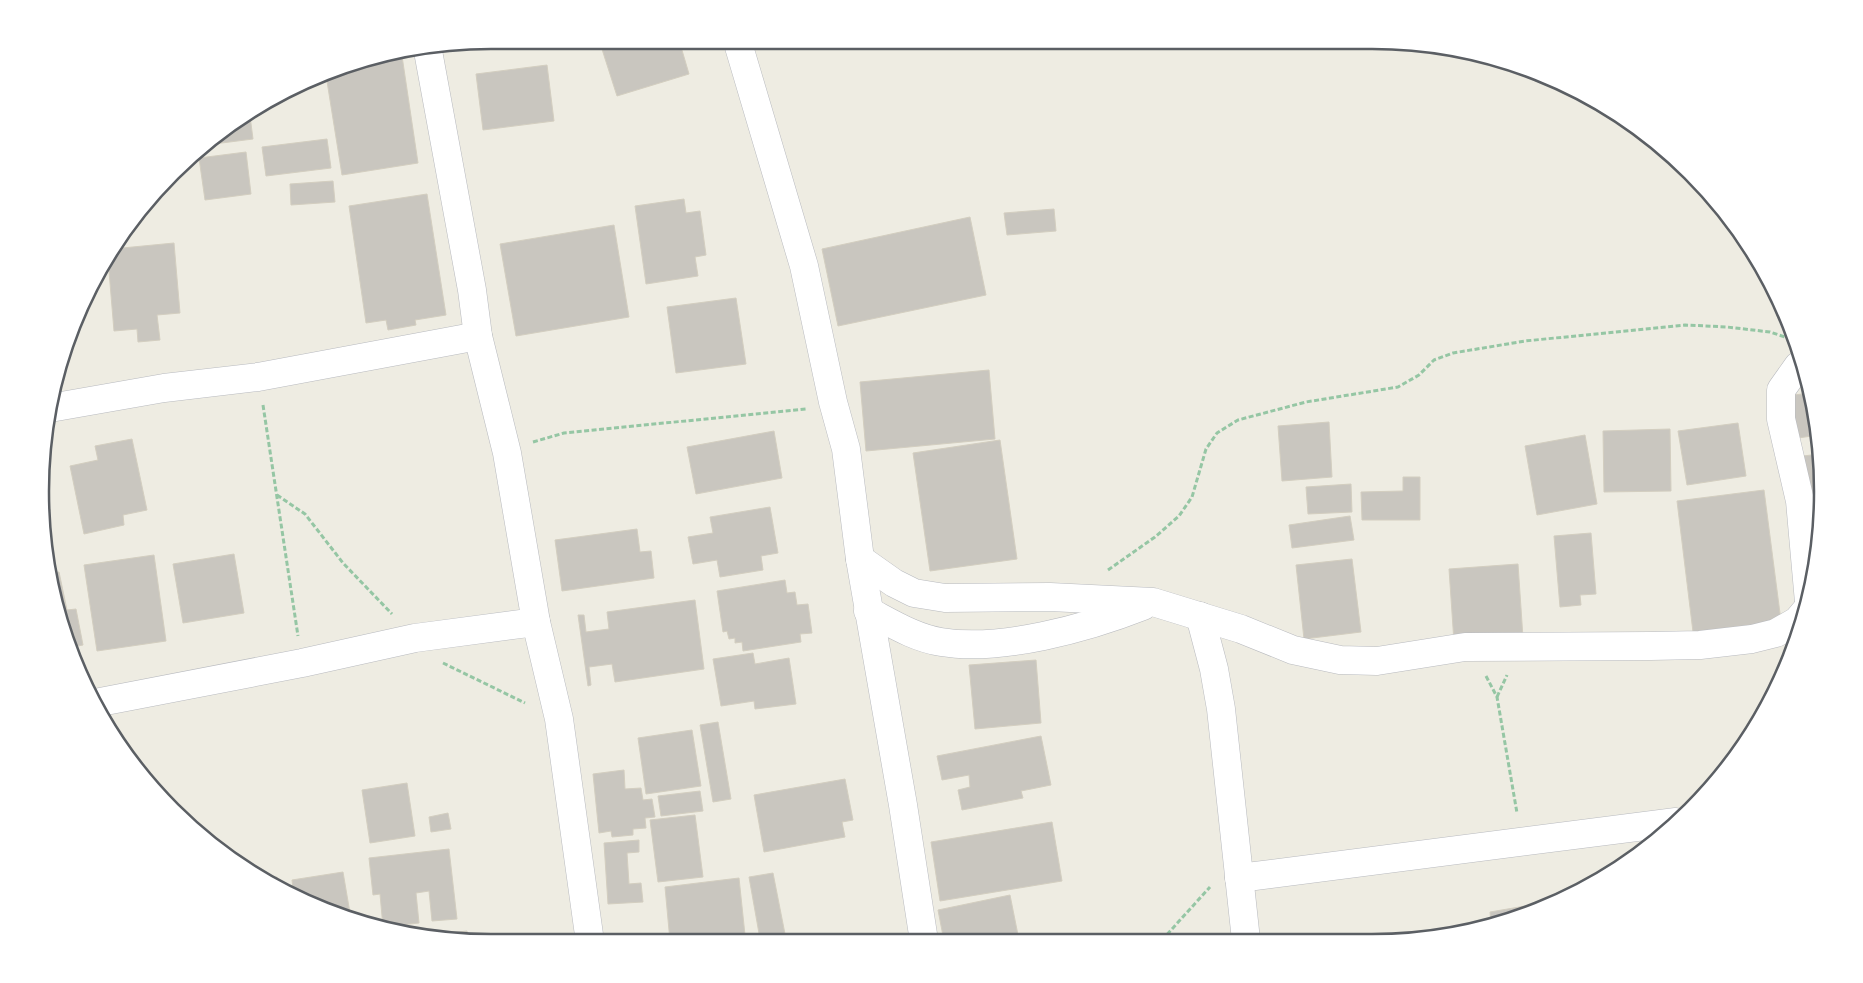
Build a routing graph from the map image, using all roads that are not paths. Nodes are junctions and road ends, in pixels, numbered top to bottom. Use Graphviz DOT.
graph roads {
  1 [pos="740,49"];
  2 [pos="429,54"];
  3 [pos="478,336"];
  4 [pos="1796,368"];
  5 [pos="57,407"];
  6 [pos="860,559"];
  7 [pos="1807,574"];
  8 [pos="1153,602"];
  9 [pos="868,611"];
  10 [pos="1200,616"];
  11 [pos="536,622"];
  12 [pos="1794,623"];
  13 [pos="102,702"];
  14 [pos="1664,824"];
  15 [pos="1238,869"];
  16 [pos="589,934"];
  17 [pos="923,934"];
  18 [pos="1245,934"];
  1 -- 6 [label="street"];
  2 -- 3 [label="street"];
  3 -- 5 [label="street"];
  3 -- 11 [label="street"];
  4 -- 7 [label="street"];
  6 -- 8 [label="street"];
  6 -- 9 [label="street"];
  8 -- 9 [label="street"];
  8 -- 10 [label="street"];
  9 -- 17 [label="street"];
  10 -- 12 [label="street"];
  10 -- 15 [label="street"];
  11 -- 13 [label="street"];
  11 -- 16 [label="street"];
  14 -- 15 [label="street"];
  15 -- 18 [label="street"];
}
